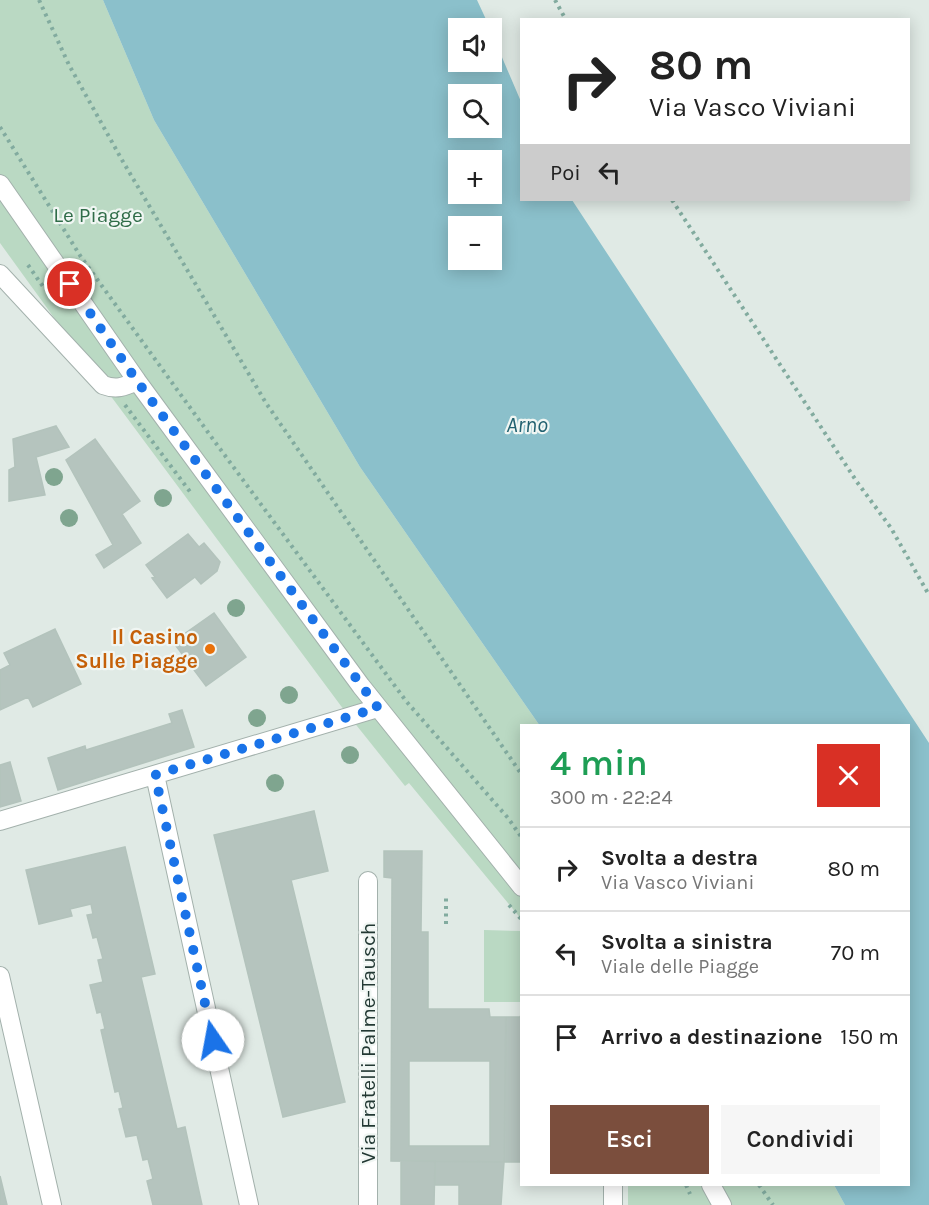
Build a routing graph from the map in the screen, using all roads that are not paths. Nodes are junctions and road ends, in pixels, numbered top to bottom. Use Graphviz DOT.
graph roads {
  1 [pos="0,184"];
  2 [pos="0,274"];
  3 [pos="137,381"];
  4 [pos="378,708"];
  5 [pos="155,775"];
  6 [pos="0,821"];
  7 [pos="368,881"];
  8 [pos="520,884"];
  9 [pos="0,976"];
  10 [pos="613,1186"];
  11 [pos="712,1186"];
  12 [pos="52,1205"];
  13 [pos="249,1205"];
  14 [pos="368,1205"];
  15 [pos="613,1205"];
  16 [pos="722,1205"];
  1 -- 3 [label="street"];
  2 -- 3 [label="street"];
  3 -- 4 [label="street"];
  4 -- 5 [label="street"];
  4 -- 8 [label="street"];
  5 -- 6 [label="street"];
  5 -- 13 [label="street"];
  7 -- 14 [label="street, Via Fratelli Palme-Tausch"];
  9 -- 12 [label="street"];
  10 -- 15 [label="street"];
  11 -- 16 [label="street"];
}
